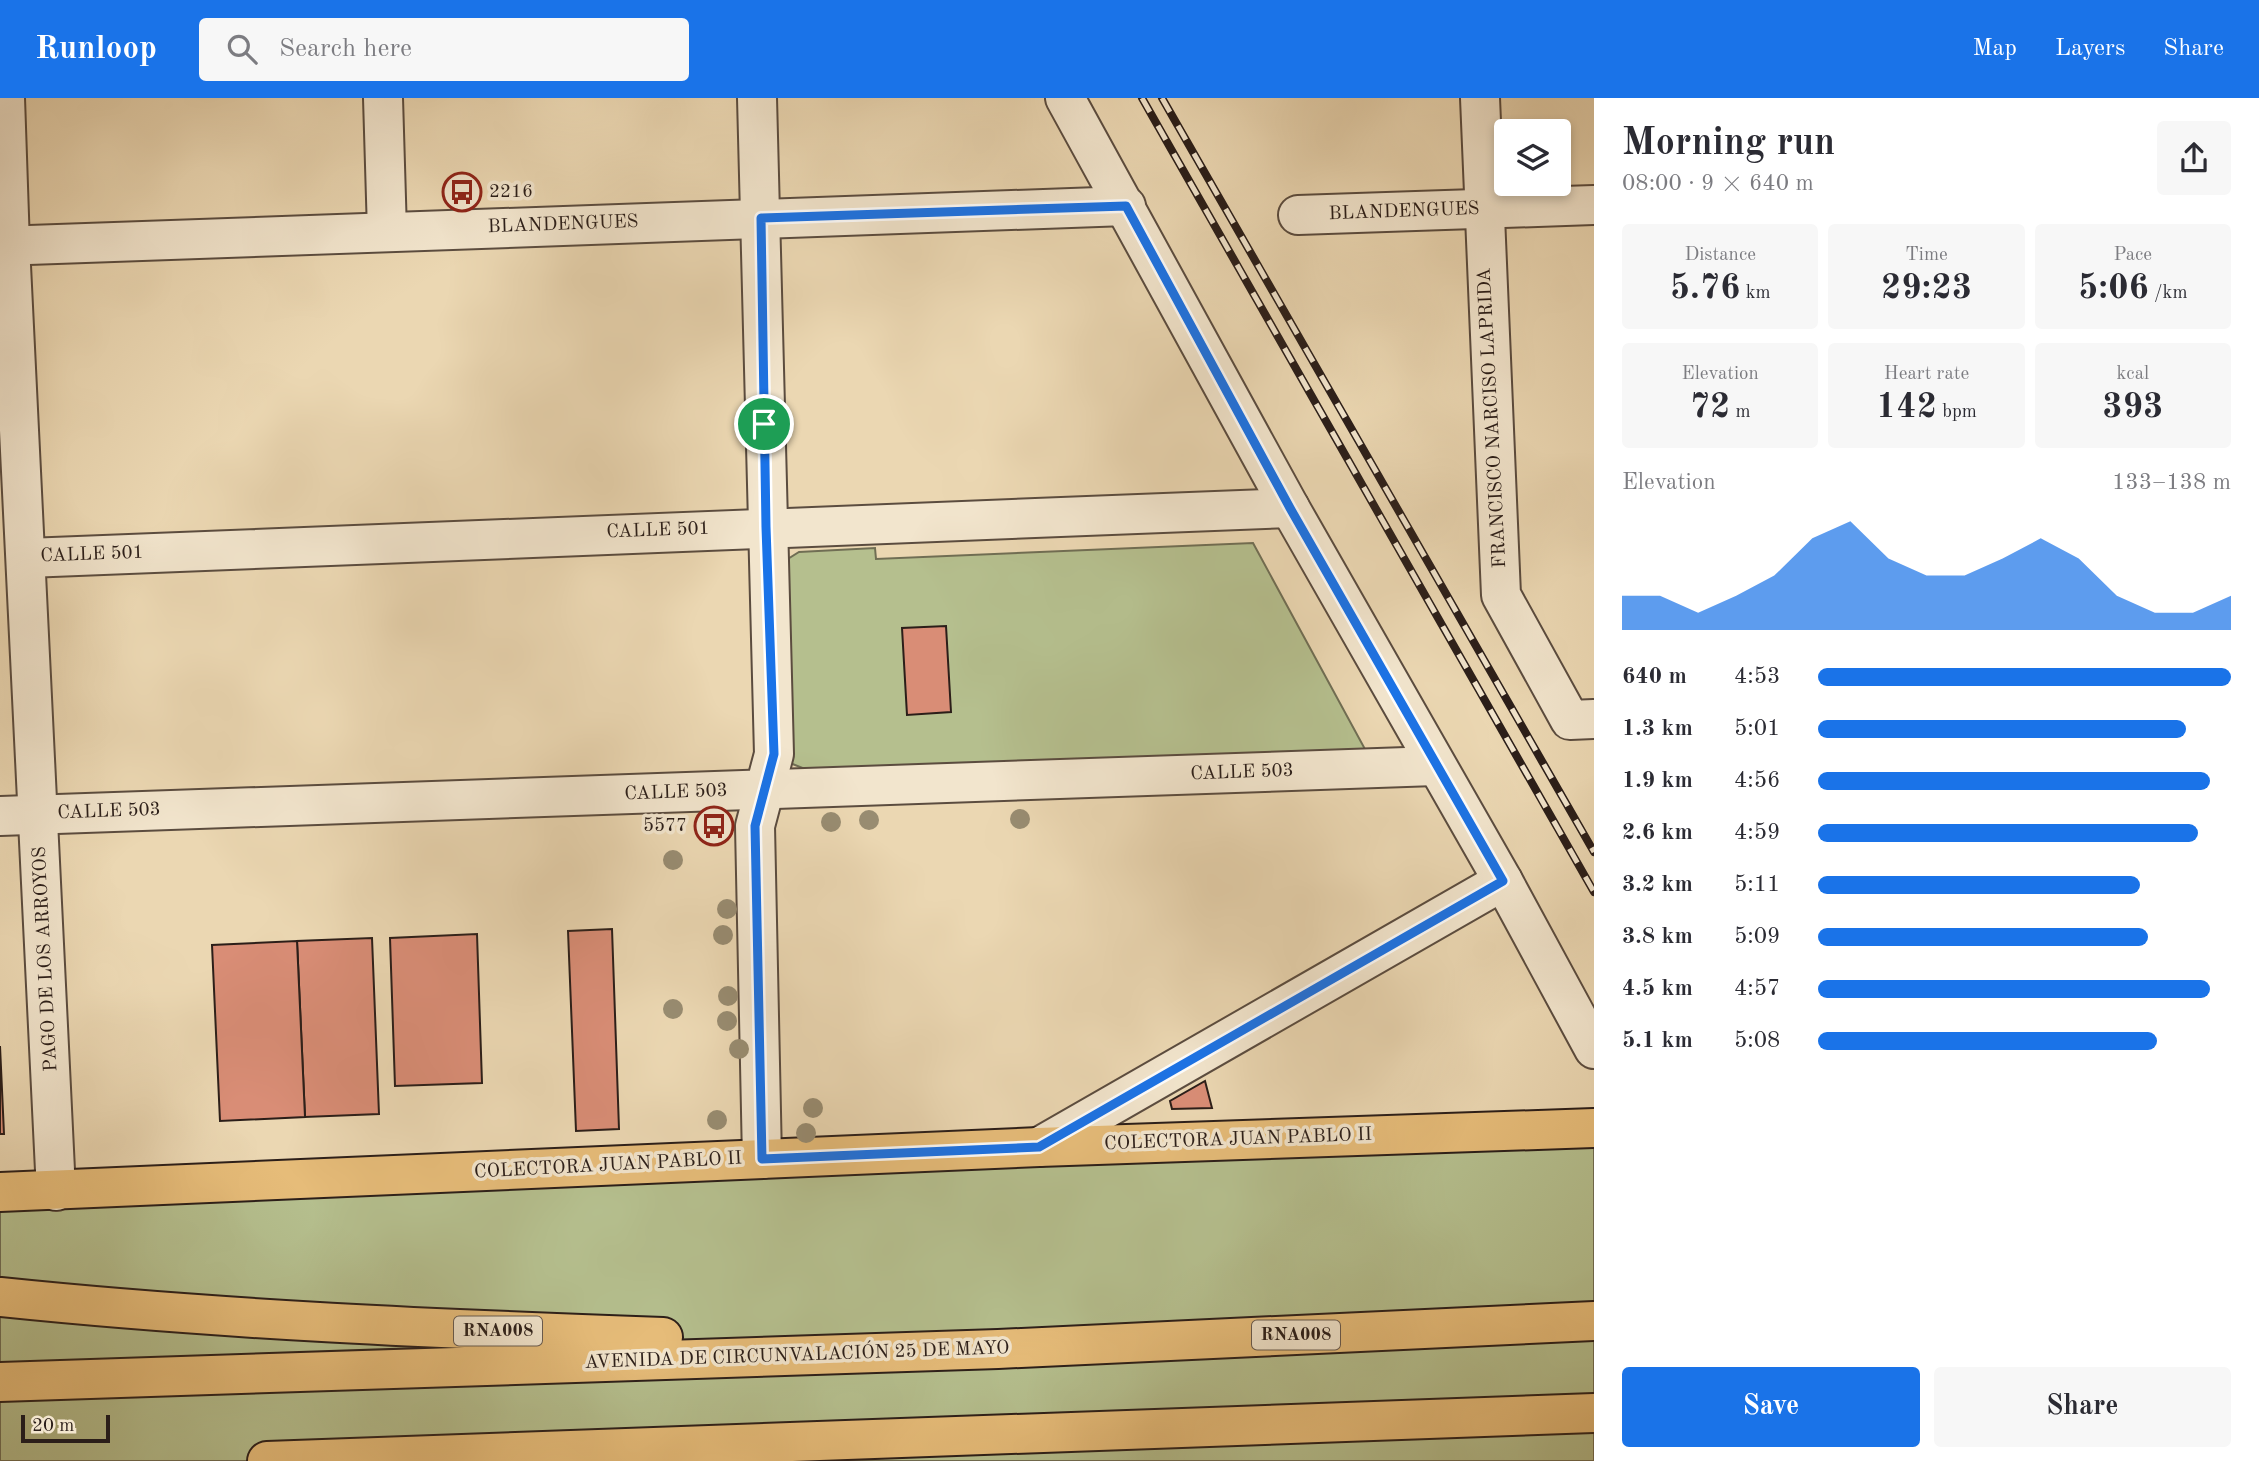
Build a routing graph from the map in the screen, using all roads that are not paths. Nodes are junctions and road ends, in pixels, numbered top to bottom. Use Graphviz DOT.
graph roads {
  1 [pos="5,98"];
  2 [pos="383,98"];
  3 [pos="757,98"];
  4 [pos="1065,98"];
  5 [pos="1479,98"];
  6 [pos="1594,205"];
  7 [pos="1126,206"];
  8 [pos="1483,209"];
  9 [pos="1298,215"];
  10 [pos="761,218"];
  11 [pos="387,232"];
  12 [pos="5,246"];
  13 [pos="1290,508"];
  14 [pos="766,527"];
  15 [pos="27,558"];
  16 [pos="1582,720"];
  17 [pos="1435,766"];
  18 [pos="766,789"];
  19 [pos="39,815"];
  20 [pos="0,816"];
  21 [pos="1503,881"];
  22 [pos="1594,1049"];
  23 [pos="1594,1128"];
  24 [pos="1039,1147"];
  25 [pos="762,1159"];
  26 [pos="56,1191"];
  27 [pos="0,1192"];
  28 [pos="0,1297"];
  29 [pos="1594,1321"];
  30 [pos="998,1349"];
  31 [pos="0,1382"];
  32 [pos="1594,1413"];
  33 [pos="665,1447"];
  34 [pos="267,1461"];
  35 [pos="571,1461"];
  1 -- 12 [label="street, PAGO DE LOS ARROYOS"];
  2 -- 11 [label="street"];
  3 -- 10 [label="street"];
  4 -- 7 [label="street"];
  5 -- 8 [label="street, FRANCISCO NARCISO LAPRIDA"];
  6 -- 8 [label="street, BLANDENGUES"];
  7 -- 10 [label="street, BLANDENGUES"];
  7 -- 13 [label="street"];
  8 -- 9 [label="street, BLANDENGUES"];
  8 -- 16 [label="street, FRANCISCO NARCISO LAPRIDA"];
  10 -- 11 [label="street, BLANDENGUES"];
  10 -- 14 [label="street"];
  11 -- 12 [label="street, BLANDENGUES"];
  12 -- 15 [label="street, PAGO DE LOS ARROYOS"];
  13 -- 14 [label="street, CALLE 501"];
  13 -- 17 [label="street"];
  14 -- 15 [label="street, CALLE 501"];
  14 -- 18 [label="street"];
  15 -- 19 [label="street, PAGO DE LOS ARROYOS"];
  17 -- 18 [label="street, CALLE 503"];
  17 -- 21 [label="street"];
  18 -- 19 [label="street, CALLE 503"];
  18 -- 25 [label="street"];
  19 -- 20 [label="street, CALLE 503"];
  19 -- 26 [label="street, PAGO DE LOS ARROYOS"];
  21 -- 22 [label="street"];
  21 -- 24 [label="street"];
  23 -- 24 [label="main road, COLECTORA JUAN PABLO II"];
  24 -- 25 [label="main road, COLECTORA JUAN PABLO II"];
  25 -- 26 [label="main road, COLECTORA JUAN PABLO II"];
  26 -- 27 [label="main road, COLECTORA JUAN PABLO II"];
  28 -- 30 [label="main road, RNA008"];
  29 -- 30 [label="main road, AVENIDA DE CIRCUNVALACIÓN 25 DE MAYO / RNA008"];
  30 -- 31 [label="main road, AVENIDA DE CIRCUNVALACIÓN 25 DE MAYO / RNA008"];
  32 -- 33 [label="main road"];
  33 -- 34 [label="main road"];
  33 -- 35 [label="main road"];
}
